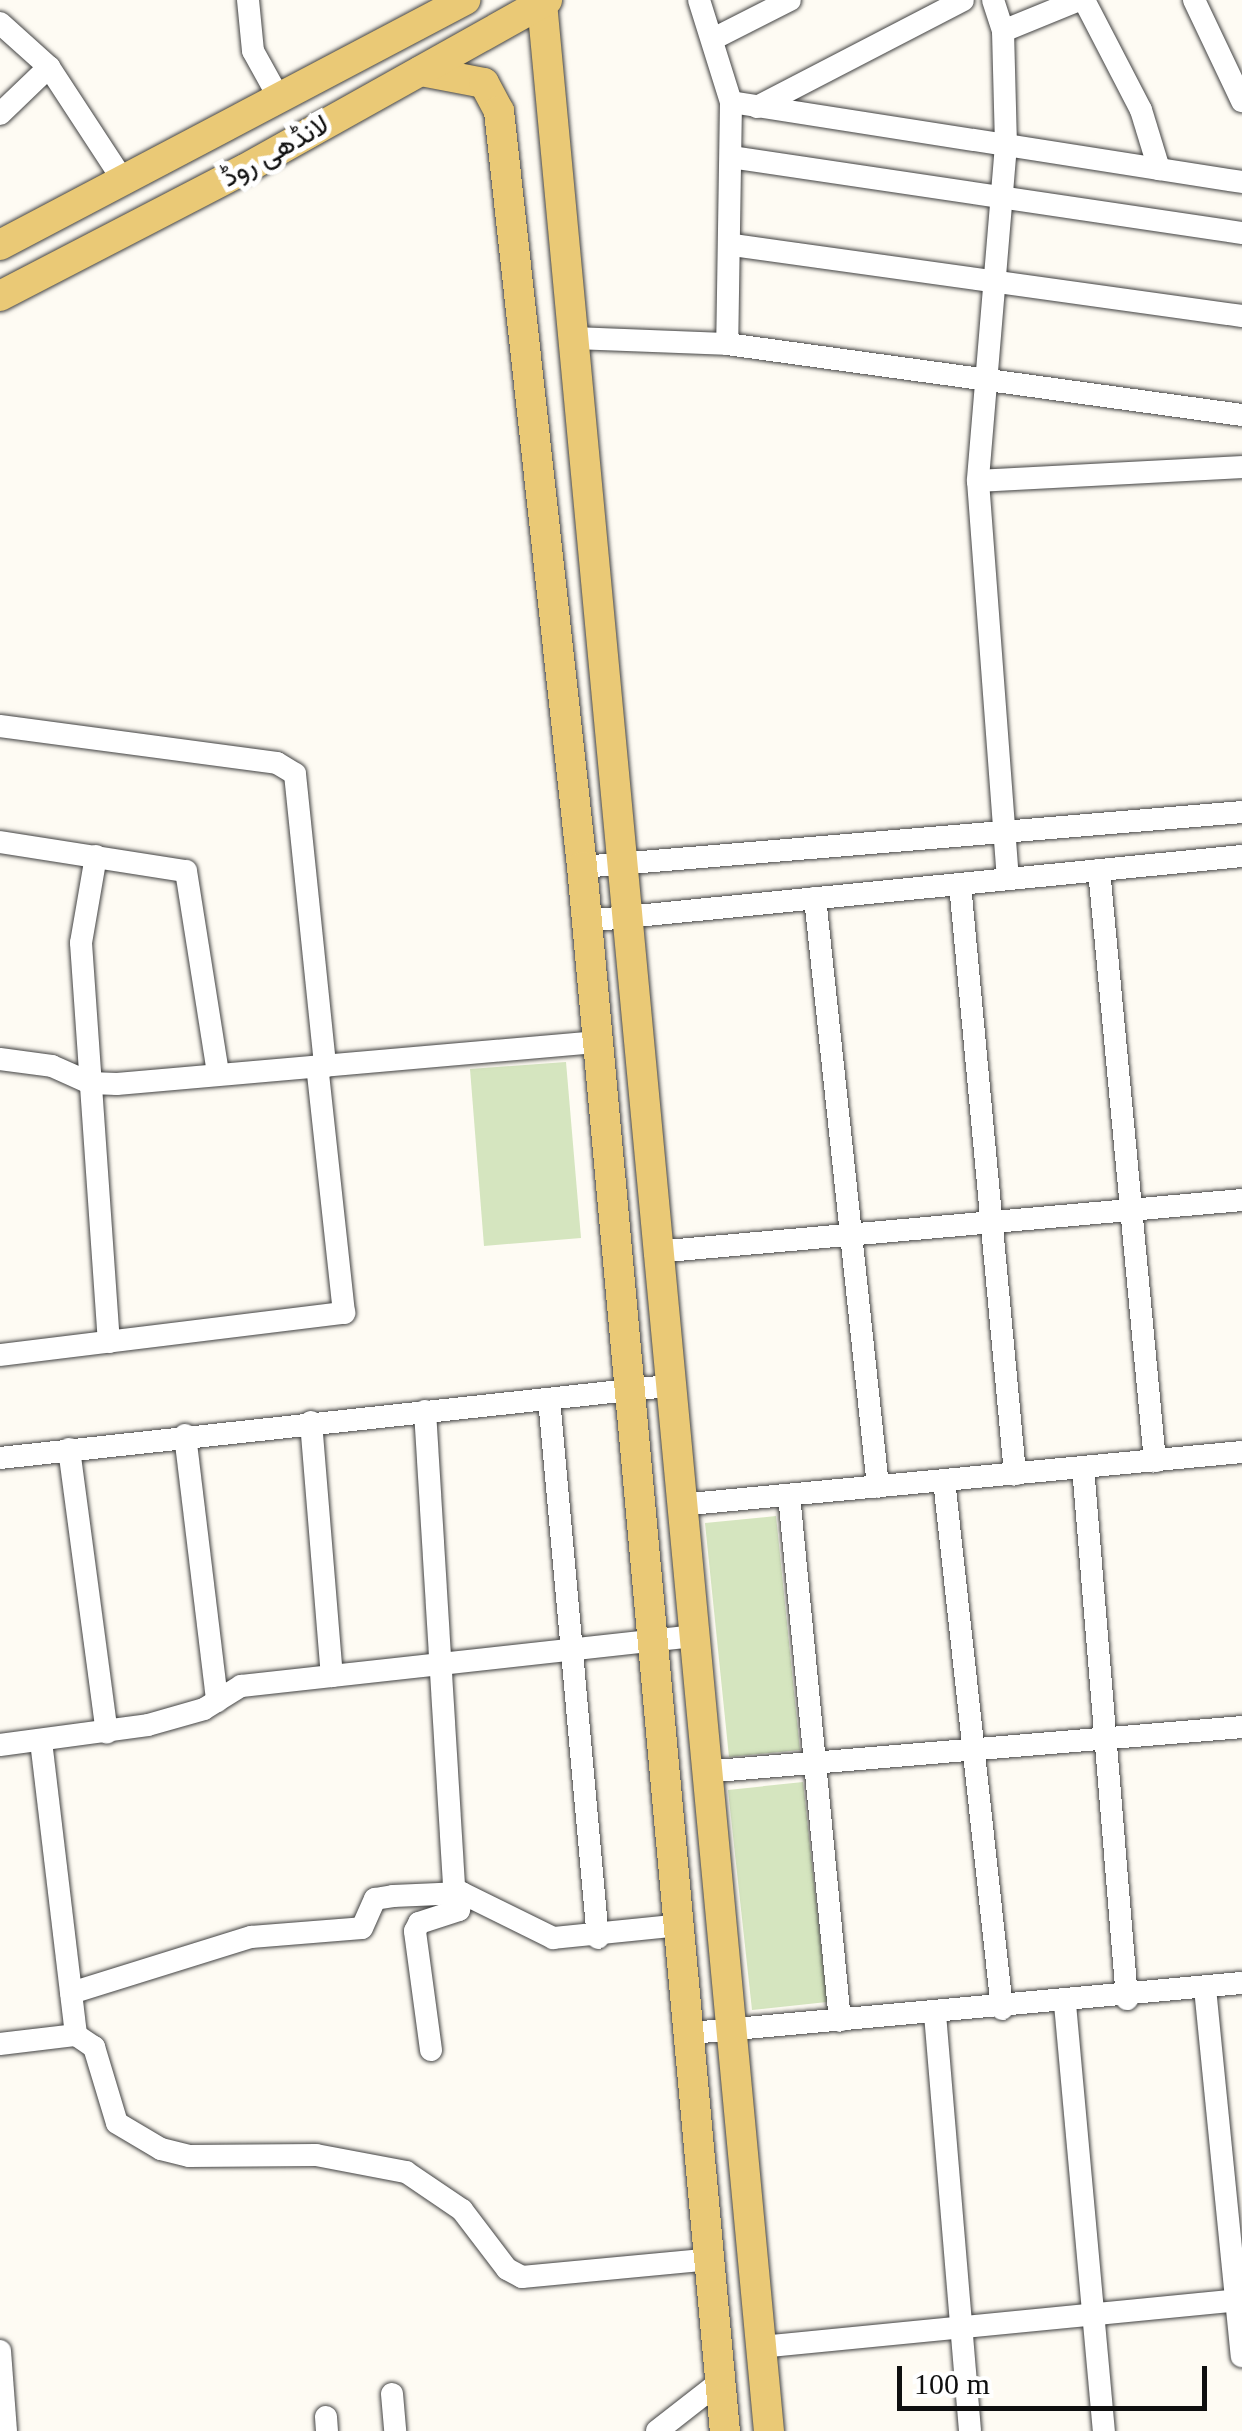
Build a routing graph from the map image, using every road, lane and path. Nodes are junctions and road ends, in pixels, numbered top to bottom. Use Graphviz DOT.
graph roads {
  1 [pos="248,0"];
  2 [pos="465,0"];
  3 [pos="699,0"];
  4 [pos="790,0"];
  5 [pos="963,0"];
  6 [pos="993,0"];
  7 [pos="1081,0"];
  8 [pos="1194,0"];
  9 [pos="545,1"];
  10 [pos="0,23"];
  11 [pos="1003,31"];
  12 [pos="715,38"];
  13 [pos="49,67"];
  14 [pos="421,71"];
  15 [pos="279,98"];
  16 [pos="1242,101"];
  17 [pos="730,102"];
  18 [pos="757,107"];
  19 [pos="0,114"];
  20 [pos="1006,145"];
  21 [pos="732,156"];
  22 [pos="1159,169"];
  23 [pos="123,180"];
  24 [pos="1242,182"];
  25 [pos="1002,197"];
  26 [pos="1242,233"];
  27 [pos="0,245"];
  28 [pos="733,245"];
  29 [pos="996,282"];
  30 [pos="0,296"];
  31 [pos="1242,316"];
  32 [pos="572,338"];
  33 [pos="727,344"];
  34 [pos="985,384"];
  35 [pos="1242,416"];
  36 [pos="1242,467"];
  37 [pos="978,481"];
  38 [pos="0,726"];
  39 [pos="1242,812"];
  40 [pos="1004,833"];
  41 [pos="0,842"];
  42 [pos="96,856"];
  43 [pos="1241,863"];
  44 [pos="582,866"];
  45 [pos="618,866"];
  46 [pos="1100,870"];
  47 [pos="1008,879"];
  48 [pos="960,884"];
  49 [pos="815,898"];
  50 [pos="622,918"];
  51 [pos="586,920"];
  52 [pos="598,1042"];
  53 [pos="0,1060"];
  54 [pos="321,1066"];
  55 [pos="218,1074"];
  56 [pos="90,1083"];
  57 [pos="1242,1200"];
  58 [pos="1131,1210"];
  59 [pos="989,1222"];
  60 [pos="850,1236"];
  61 [pos="655,1252"];
  62 [pos="109,1342"];
  63 [pos="0,1355"];
  64 [pos="667,1386"];
  65 [pos="630,1390"];
  66 [pos="548,1398"];
  67 [pos="425,1411"];
  68 [pos="310,1422"];
  69 [pos="186,1435"];
  70 [pos="69,1449"];
  71 [pos="1242,1452"];
  72 [pos="0,1458"];
  73 [pos="1155,1460"];
  74 [pos="1083,1467"];
  75 [pos="1015,1474"];
  76 [pos="944,1480"];
  77 [pos="878,1486"];
  78 [pos="789,1495"];
  79 [pos="679,1505"];
  80 [pos="692,1636"];
  81 [pos="652,1640"];
  82 [pos="574,1648"];
  83 [pos="440,1666"];
  84 [pos="332,1676"];
  85 [pos="217,1701"];
  86 [pos="1242,1727"];
  87 [pos="107,1732"];
  88 [pos="1105,1738"];
  89 [pos="41,1742"];
  90 [pos="0,1745"];
  91 [pos="974,1750"];
  92 [pos="813,1763"];
  93 [pos="704,1772"];
  94 [pos="458,1893"];
  95 [pos="681,1925"];
  96 [pos="598,1938"];
  97 [pos="1242,1983"];
  98 [pos="1206,1988"];
  99 [pos="71,1992"];
  100 [pos="1127,1999"];
  101 [pos="1065,2004"];
  102 [pos="1002,2008"];
  103 [pos="935,2014"];
  104 [pos="840,2021"];
  105 [pos="729,2030"];
  106 [pos="692,2033"];
  107 [pos="76,2034"];
  108 [pos="0,2044"];
  109 [pos="430,2050"];
  110 [pos="710,2259"];
  111 [pos="1239,2300"];
  112 [pos="1094,2315"];
  113 [pos="962,2329"];
  114 [pos="760,2347"];
  115 [pos="0,2351"];
  116 [pos="1242,2356"];
  117 [pos="721,2381"];
  118 [pos="392,2394"];
  119 [pos="4,2416"];
  120 [pos="395,2431"];
  121 [pos="657,2431"];
  122 [pos="725,2431"];
  123 [pos="768,2431"];
  124 [pos="970,2431"];
  125 [pos="1104,2431"];
  1 -- 15 [label="street"];
  2 -- 15 [label="main road, لانڈھی روڈ"];
  3 -- 12 [label="street"];
  4 -- 12 [label="street"];
  5 -- 18 [label="street"];
  6 -- 11 [label="street"];
  7 -- 11 [label="street"];
  7 -- 22 [label="street"];
  8 -- 16 [label="street"];
  9 -- 14 [label="main road, لانڈھی روڈ"];
  9 -- 32 [label="main road"];
  10 -- 13 [label="street"];
  11 -- 20 [label="street"];
  12 -- 17 [label="street"];
  13 -- 19 [label="street"];
  13 -- 23 [label="street"];
  14 -- 30 [label="main road, لانڈھی روڈ"];
  14 -- 44 [label="main road"];
  15 -- 23 [label="main road, لانڈھی روڈ"];
  17 -- 18 [label="street"];
  17 -- 21 [label="street"];
  18 -- 20 [label="street"];
  20 -- 22 [label="street"];
  20 -- 25 [label="street"];
  21 -- 25 [label="street"];
  21 -- 28 [label="street"];
  22 -- 24 [label="street"];
  23 -- 27 [label="main road, لانڈھی روڈ"];
  25 -- 26 [label="street"];
  25 -- 29 [label="street"];
  28 -- 29 [label="street"];
  28 -- 33 [label="street"];
  29 -- 31 [label="street"];
  29 -- 34 [label="street"];
  32 -- 33 [label="street"];
  32 -- 45 [label="main road"];
  33 -- 34 [label="street"];
  34 -- 35 [label="street"];
  34 -- 37 [label="street"];
  36 -- 37 [label="street"];
  37 -- 40 [label="street"];
  38 -- 54 [label="street"];
  39 -- 40 [label="street"];
  40 -- 45 [label="street"];
  40 -- 47 [label="street"];
  41 -- 42 [label="street"];
  42 -- 55 [label="street"];
  42 -- 56 [label="street"];
  43 -- 46 [label="street"];
  44 -- 45 [label="street"];
  44 -- 51 [label="main road"];
  45 -- 50 [label="main road"];
  46 -- 47 [label="street"];
  46 -- 58 [label="street"];
  47 -- 48 [label="street"];
  48 -- 49 [label="street"];
  48 -- 59 [label="street"];
  49 -- 50 [label="street"];
  49 -- 60 [label="street"];
  50 -- 51 [label="street"];
  50 -- 61 [label="main road"];
  51 -- 52 [label="main road"];
  52 -- 54 [label="street"];
  52 -- 65 [label="main road"];
  53 -- 56 [label="street"];
  54 -- 55 [label="street"];
  54 -- 62 [label="street"];
  55 -- 56 [label="street"];
  56 -- 62 [label="street"];
  57 -- 58 [label="street"];
  58 -- 59 [label="street"];
  58 -- 73 [label="street"];
  59 -- 60 [label="street"];
  59 -- 75 [label="street"];
  60 -- 61 [label="street"];
  60 -- 77 [label="street"];
  61 -- 64 [label="main road"];
  62 -- 63 [label="street"];
  64 -- 65 [label="street"];
  64 -- 79 [label="main road"];
  65 -- 66 [label="street"];
  65 -- 81 [label="main road"];
  66 -- 67 [label="street"];
  66 -- 82 [label="street"];
  67 -- 68 [label="street"];
  67 -- 83 [label="street"];
  68 -- 69 [label="street"];
  68 -- 84 [label="street"];
  69 -- 70 [label="street"];
  69 -- 85 [label="street"];
  70 -- 72 [label="street"];
  70 -- 87 [label="street"];
  71 -- 73 [label="street"];
  73 -- 74 [label="street"];
  74 -- 75 [label="street"];
  74 -- 88 [label="street"];
  75 -- 76 [label="street"];
  76 -- 77 [label="street"];
  76 -- 91 [label="street"];
  77 -- 78 [label="street"];
  78 -- 79 [label="street"];
  78 -- 92 [label="street"];
  79 -- 80 [label="main road"];
  80 -- 81 [label="street"];
  80 -- 93 [label="main road"];
  81 -- 82 [label="street"];
  81 -- 95 [label="main road"];
  82 -- 83 [label="street"];
  82 -- 96 [label="street"];
  83 -- 84 [label="street"];
  83 -- 94 [label="street"];
  84 -- 85 [label="street"];
  85 -- 87 [label="street"];
  86 -- 88 [label="street"];
  87 -- 89 [label="street"];
  88 -- 91 [label="street"];
  88 -- 100 [label="street"];
  89 -- 90 [label="street"];
  89 -- 99 [label="street"];
  91 -- 92 [label="street"];
  91 -- 102 [label="street"];
  92 -- 93 [label="street"];
  92 -- 104 [label="street"];
  93 -- 105 [label="main road"];
  94 -- 96 [label="street"];
  94 -- 99 [label="street"];
  94 -- 109 [label="street"];
  95 -- 96 [label="street"];
  95 -- 106 [label="main road"];
  97 -- 98 [label="street"];
  98 -- 100 [label="street"];
  98 -- 111 [label="street"];
  99 -- 107 [label="street"];
  100 -- 101 [label="street"];
  101 -- 102 [label="street"];
  101 -- 112 [label="street"];
  102 -- 103 [label="street"];
  103 -- 104 [label="street"];
  103 -- 113 [label="street"];
  104 -- 105 [label="street"];
  105 -- 106 [label="street"];
  105 -- 114 [label="main road"];
  106 -- 110 [label="main road"];
  107 -- 108 [label="street"];
  107 -- 110 [label="street"];
  110 -- 117 [label="main road"];
  111 -- 112 [label="street"];
  111 -- 116 [label="street"];
  112 -- 113 [label="street"];
  112 -- 125 [label="street"];
  113 -- 114 [label="street"];
  113 -- 124 [label="street"];
  114 -- 123 [label="main road"];
  115 -- 119 [label="street"];
  117 -- 121 [label="street"];
  117 -- 122 [label="main road"];
  118 -- 120 [label="street"];
}
